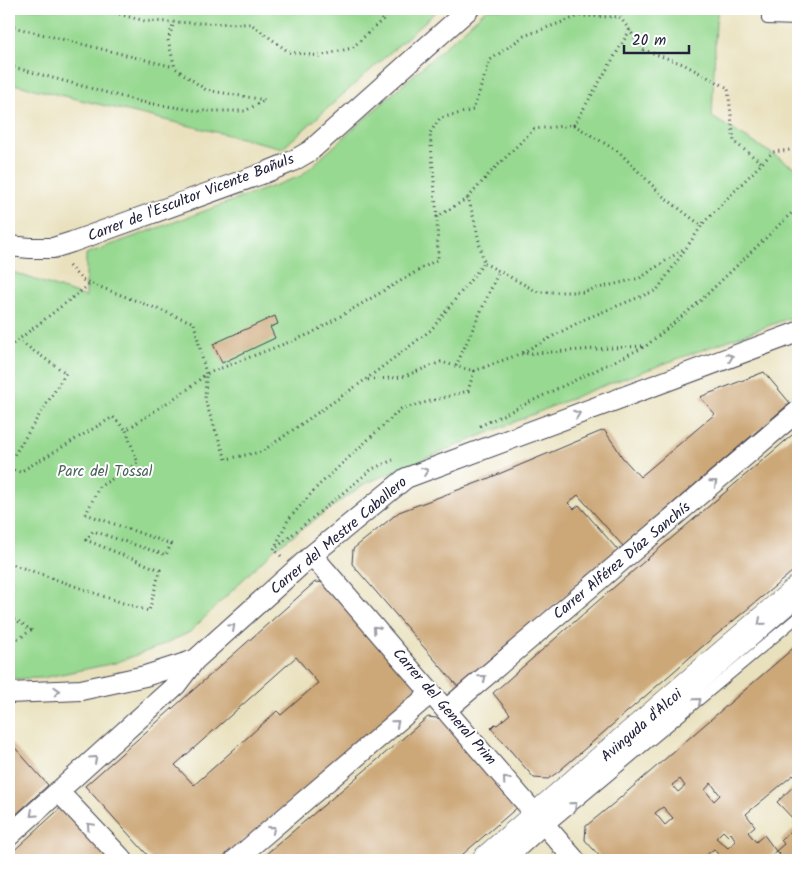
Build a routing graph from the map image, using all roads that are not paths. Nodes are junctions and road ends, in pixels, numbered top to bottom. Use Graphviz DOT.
graph roads {
  1 [pos="469,9"];
  2 [pos="767,9"];
  3 [pos="798,20"];
  4 [pos="9,246"];
  5 [pos="798,332"];
  6 [pos="798,411"];
  7 [pos="312,555"];
  8 [pos="798,590"];
  9 [pos="798,617"];
  10 [pos="195,660"];
  11 [pos="9,693"];
  12 [pos="431,693"];
  13 [pos="446,710"];
  14 [pos="58,791"];
  15 [pos="542,822"];
  16 [pos="9,836"];
  17 [pos="122,860"];
  18 [pos="235,860"];
  19 [pos="486,860"];
  20 [pos="511,860"];
  21 [pos="574,860"];
  1 -- 4 [label="street, Carrer de l'Escultor Vicente Bañuls"];
  2 -- 3 [label="lane"];
  7 -- 5 [label="street, Carrer del Mestre Caballero, one-way"];
  13 -- 6 [label="street, Carrer Alférez Díaz Sanchís, one-way"];
  10 -- 7 [label="street, Carrer del Mestre Caballero, one-way"];
  12 -- 7 [label="street, Carrer del General Prim, one-way"];
  8 -- 15 [label="main road, Avinguda d'Alcoi, one-way"];
  15 -- 9 [label="lane, Avinguda d'Alcoi, one-way"];
  11 -- 10 [label="street, one-way"];
  14 -- 10 [label="street, Carrer del Mestre Caballero, one-way"];
  12 -- 13 [label="street, Carrer del General Prim"];
  18 -- 12 [label="street, one-way"];
  15 -- 13 [label="street, Carrer del General Prim, one-way"];
  14 -- 16 [label="street, Carrer del Mestre Caballero, one-way"];
  17 -- 14 [label="street, one-way"];
  15 -- 19 [label="main road, Avinguda d'Alcoi"];
  15 -- 20 [label="lane, Avinguda d'Alcoi"];
  15 -- 21 [label="street, Carrer del General Prim"];
}
